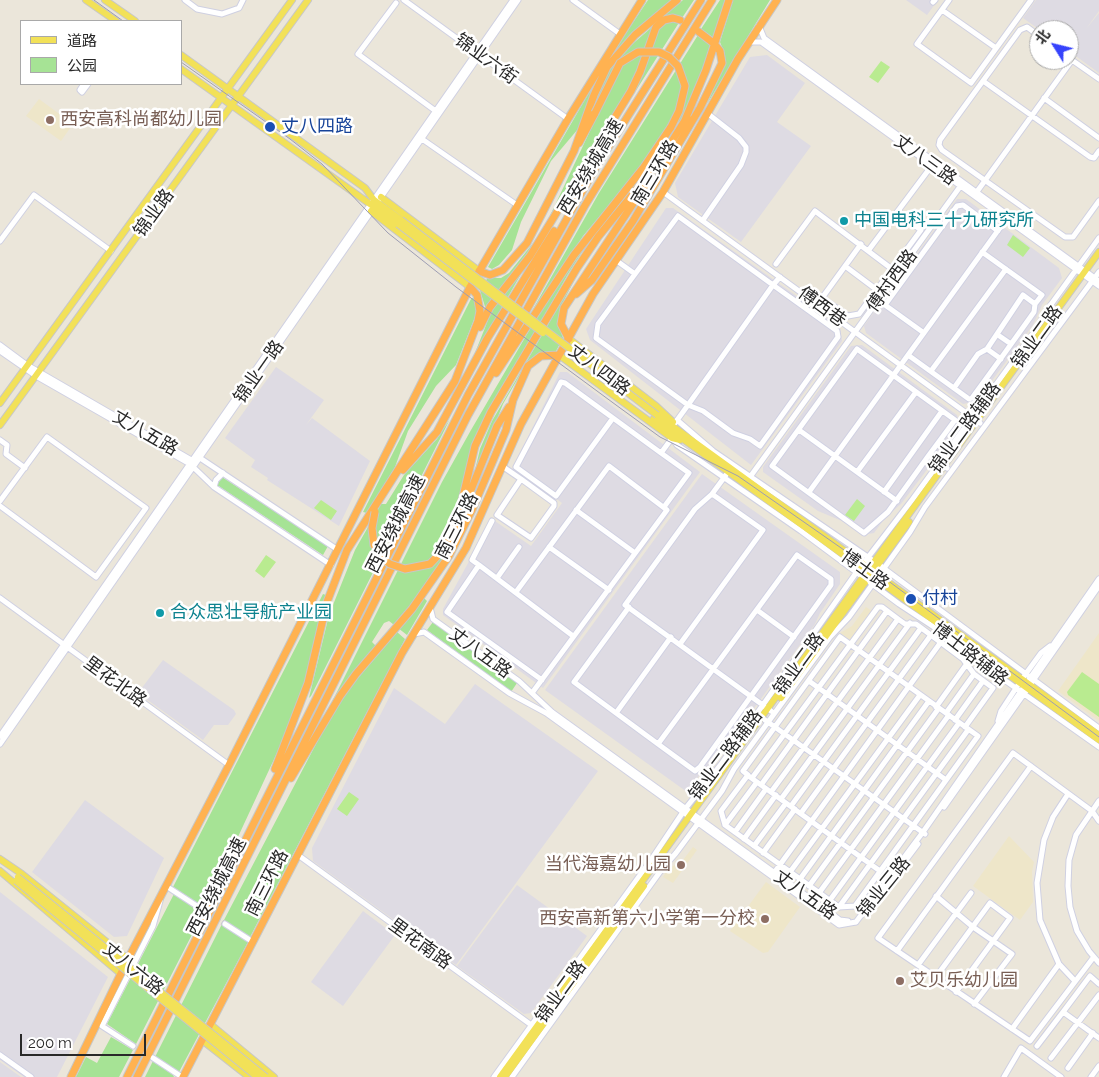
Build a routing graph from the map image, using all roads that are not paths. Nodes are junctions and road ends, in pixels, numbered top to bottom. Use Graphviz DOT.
graph roads {
  1 [pos="86,0"];
  2 [pos="105,0"];
  3 [pos="185,0"];
  4 [pos="243,0"];
  5 [pos="292,0"];
  6 [pos="308,0"];
  7 [pos="404,0"];
  8 [pos="513,0"];
  9 [pos="518,0"];
  10 [pos="573,0"];
  11 [pos="642,0"];
  12 [pos="676,0"];
  13 [pos="701,0"];
  14 [pos="712,0"];
  15 [pos="729,0"];
  16 [pos="777,0"];
  17 [pos="949,0"];
  18 [pos="1031,0"];
  19 [pos="396,3"];
  20 [pos="942,10"];
  21 [pos="115,20"];
  22 [pos="131,20"];
  23 [pos="680,20"];
  24 [pos="759,26"];
  25 [pos="1029,28"];
  26 [pos="699,32"];
  27 [pos="620,34"];
  28 [pos="749,42"];
  29 [pos="996,48"];
  30 [pos="478,54"];
  31 [pos="182,56"];
  32 [pos="1079,65"];
  33 [pos="182,70"];
  34 [pos="1063,70"];
  35 [pos="1099,79"];
  36 [pos="983,81"];
  37 [pos="228,89"];
  38 [pos="239,97"];
  39 [pos="222,98"];
  40 [pos="1044,98"];
  41 [pos="232,105"];
  42 [pos="437,113"];
  43 [pos="707,113"];
  44 [pos="1032,116"];
  45 [pos="686,117"];
  46 [pos="568,119"];
  47 [pos="1099,138"];
  48 [pos="422,139"];
  49 [pos="574,151"];
  50 [pos="1099,151"];
  51 [pos="933,163"];
  52 [pos="597,165"];
  53 [pos="985,181"];
  54 [pos="962,184"];
  55 [pos="664,192"];
  56 [pos="976,194"];
  57 [pos="1099,201"];
  58 [pos="375,203"];
  59 [pos="517,205"];
  60 [pos="897,213"];
  61 [pos="1008,217"];
  62 [pos="703,220"];
  63 [pos="998,231"];
  64 [pos="1099,238"];
  65 [pos="0,241"];
  66 [pos="862,244"];
  67 [pos="111,251"];
  68 [pos="868,251"];
  69 [pos="982,252"];
  70 [pos="1099,252"];
  71 [pos="1099,259"];
  72 [pos="617,261"];
  73 [pos="776,264"];
  74 [pos="845,266"];
  75 [pos="1077,268"];
  76 [pos="892,269"];
  77 [pos="1006,269"];
  78 [pos="479,271"];
  79 [pos="1099,272"];
  80 [pos="635,274"];
  81 [pos="780,276"];
  82 [pos="1090,277"];
  83 [pos="774,285"];
  84 [pos="1099,286"];
  85 [pos="470,287"];
  86 [pos="877,290"];
  87 [pos="568,300"];
  88 [pos="1036,304"];
  89 [pos="855,332"];
  90 [pos="924,333"];
  91 [pos="998,334"];
  92 [pos="569,339"];
  93 [pos="1011,344"];
  94 [pos="0,345"];
  95 [pos="987,349"];
  96 [pos="0,351"];
  97 [pos="559,355"];
  98 [pos="908,355"];
  99 [pos="1002,357"];
  100 [pos="1018,364"];
  101 [pos="901,365"];
  102 [pos="26,367"];
  103 [pos="931,371"];
  104 [pos="37,374"];
  105 [pos="894,376"];
  106 [pos="455,381"];
  107 [pos="954,388"];
  108 [pos="916,392"];
  109 [pos="513,400"];
  110 [pos="0,403"];
  111 [pos="688,405"];
  112 [pos="942,411"];
  113 [pos="468,415"];
  114 [pos="656,416"];
  115 [pos="613,418"];
  116 [pos="977,420"];
  117 [pos="676,422"];
  118 [pos="0,425"];
  119 [pos="798,430"];
  120 [pos="682,437"];
  121 [pos="672,438"];
  122 [pos="0,440"];
  123 [pos="661,452"];
  124 [pos="929,455"];
  125 [pos="835,456"];
  126 [pos="200,458"];
  127 [pos="192,464"];
  128 [pos="944,465"];
  129 [pos="502,466"];
  130 [pos="25,468"];
  131 [pos="857,472"];
  132 [pos="223,473"];
  133 [pos="726,474"];
  134 [pos="750,477"];
  135 [pos="521,479"];
  136 [pos="392,481"];
  137 [pos="214,487"];
  138 [pos="809,492"];
  139 [pos="884,492"];
  140 [pos="712,494"];
  141 [pos="382,500"];
  142 [pos="0,501"];
  143 [pos="897,501"];
  144 [pos="0,506"];
  145 [pos="664,507"];
  146 [pos="374,509"];
  147 [pos="576,510"];
  148 [pos="492,521"];
  149 [pos="457,523"];
  150 [pos="519,547"];
  151 [pos="549,547"];
  152 [pos="338,550"];
  153 [pos="635,553"];
  154 [pos="331,565"];
  155 [pos="862,565"];
  156 [pos="479,566"];
  157 [pos="873,573"];
  158 [pos="496,578"];
  159 [pos="1099,579"];
  160 [pos="1099,586"];
  161 [pos="609,590"];
  162 [pos="516,592"];
  163 [pos="0,598"];
  164 [pos="430,607"];
  165 [pos="628,607"];
  166 [pos="758,610"];
  167 [pos="887,612"];
  168 [pos="898,619"];
  169 [pos="910,623"];
  170 [pos="921,628"];
  171 [pos="413,634"];
  172 [pos="931,635"];
  173 [pos="946,635"];
  174 [pos="573,636"];
  175 [pos="794,637"];
  176 [pos="671,638"];
  177 [pos="941,642"];
  178 [pos="680,644"];
  179 [pos="850,644"];
  180 [pos="66,646"];
  181 [pos="859,650"];
  182 [pos="869,658"];
  183 [pos="879,665"];
  184 [pos="966,665"];
  185 [pos="714,668"];
  186 [pos="889,672"];
  187 [pos="974,674"];
  188 [pos="899,679"];
  189 [pos="542,680"];
  190 [pos="808,681"];
  191 [pos="983,682"];
  192 [pos="1025,684"];
  193 [pos="909,686"];
  194 [pos="818,688"];
  195 [pos="532,694"];
  196 [pos="827,694"];
  197 [pos="920,695"];
  198 [pos="751,696"];
  199 [pos="929,701"];
  200 [pos="837,702"];
  201 [pos="768,708"];
  202 [pos="938,708"];
  203 [pos="847,709"];
  204 [pos="616,712"];
  205 [pos="947,714"];
  206 [pos="857,716"];
  207 [pos="767,721"];
  208 [pos="957,722"];
  209 [pos="867,723"];
  210 [pos="775,727"];
  211 [pos="967,728"];
  212 [pos="1099,728"];
  213 [pos="877,731"];
  214 [pos="785,734"];
  215 [pos="1099,735"];
  216 [pos="0,736"];
  217 [pos="888,738"];
  218 [pos="794,740"];
  219 [pos="1099,740"];
  220 [pos="0,744"];
  221 [pos="658,744"];
  222 [pos="897,745"];
  223 [pos="1099,747"];
  224 [pos="804,748"];
  225 [pos="907,752"];
  226 [pos="814,755"];
  227 [pos="917,759"];
  228 [pos="824,762"];
  229 [pos="229,766"];
  230 [pos="927,766"];
  231 [pos="1031,766"];
  232 [pos="834,769"];
  233 [pos="936,773"];
  234 [pos="844,776"];
  235 [pos="754,780"];
  236 [pos="946,780"];
  237 [pos="855,784"];
  238 [pos="864,790"];
  239 [pos="771,792"];
  240 [pos="1068,794"];
  241 [pos="265,797"];
  242 [pos="874,798"];
  243 [pos="784,801"];
  244 [pos="1099,801"];
  245 [pos="276,802"];
  246 [pos="884,805"];
  247 [pos="793,808"];
  248 [pos="684,810"];
  249 [pos="1092,811"];
  250 [pos="894,812"];
  251 [pos="801,813"];
  252 [pos="694,818"];
  253 [pos="904,819"];
  254 [pos="812,821"];
  255 [pos="1099,821"];
  256 [pos="725,825"];
  257 [pos="913,826"];
  258 [pos="822,829"];
  259 [pos="735,832"];
  260 [pos="924,833"];
  261 [pos="832,836"];
  262 [pos="744,839"];
  263 [pos="841,843"];
  264 [pos="754,846"];
  265 [pos="851,850"];
  266 [pos="763,853"];
  267 [pos="298,855"];
  268 [pos="861,857"];
  269 [pos="0,860"];
  270 [pos="871,864"];
  271 [pos="780,865"];
  272 [pos="0,870"];
  273 [pos="880,871"];
  274 [pos="790,872"];
  275 [pos="774,873"];
  276 [pos="17,879"];
  277 [pos="800,879"];
  278 [pos="809,886"];
  279 [pos="165,889"];
  280 [pos="971,892"];
  281 [pos="819,893"];
  282 [pos="936,896"];
  283 [pos="830,900"];
  284 [pos="840,907"];
  285 [pos="203,910"];
  286 [pos="956,914"];
  287 [pos="856,922"];
  288 [pos="225,924"];
  289 [pos="972,927"];
  290 [pos="253,942"];
  291 [pos="993,942"];
  292 [pos="897,951"];
  293 [pos="1094,958"];
  294 [pos="128,959"];
  295 [pos="1099,963"];
  296 [pos="1059,964"];
  297 [pos="918,965"];
  298 [pos="121,974"];
  299 [pos="936,977"];
  300 [pos="1074,980"];
  301 [pos="1099,984"];
  302 [pos="956,992"];
  303 [pos="1099,995"];
  304 [pos="974,1004"];
  305 [pos="1063,1012"];
  306 [pos="1078,1022"];
  307 [pos="210,1024"];
  308 [pos="1012,1028"];
  309 [pos="537,1029"];
  310 [pos="1093,1033"];
  311 [pos="1099,1038"];
  312 [pos="202,1040"];
  313 [pos="133,1046"];
  314 [pos="1038,1046"];
  315 [pos="0,1055"];
  316 [pos="153,1058"];
  317 [pos="1051,1058"];
  318 [pos="1099,1066"];
  319 [pos="1068,1068"];
  320 [pos="31,1077"];
  321 [pos="71,1077"];
  322 [pos="127,1077"];
  323 [pos="137,1077"];
  324 [pos="183,1077"];
  325 [pos="249,1077"];
  326 [pos="257,1077"];
  327 [pos="266,1077"];
  328 [pos="274,1077"];
  329 [pos="494,1077"];
  330 [pos="500,1077"];
  331 [pos="505,1077"];
  332 [pos="512,1077"];
  333 [pos="1004,1077"];
  334 [pos="1061,1077"];
  335 [pos="1092,1077"];
  1 -- 21 [label="main road"];
  2 -- 22 [label="main road"];
  3 -- 4 [label="street"];
  5 -- 37 [label="main road, 锦业路"];
  6 -- 38 [label="main road, 锦业路"];
  7 -- 30 [label="street, 锦业六街"];
  8 -- 30 [label="street, 锦业一路"];
  9 -- 30 [label="street, 锦业一路"];
  10 -- 27 [label="street"];
  11 -- 27 [label="highway"];
  12 -- 49 [label="highway"];
  13 -- 52 [label="highway, 西安绕城高速"];
  14 -- 113 [label="highway, 西安绕城高速"];
  15 -- 45 [label="highway"];
  16 -- 24 [label="highway, 南三环路"];
  17 -- 20 [label="street"];
  18 -- 29 [label="street"];
  19 -- 42 [label="street"];
  20 -- 29 [label="street"];
  20 -- 29 [label="street"];
  23 -- 106 [label="highway"];
  24 -- 28 [label="highway, 南三环路"];
  24 -- 51 [label="street, 丈八三路"];
  25 -- 36 [label="street"];
  26 -- 87 [label="highway"];
  27 -- 46 [label="highway"];
  28 -- 43 [label="highway, 南三环路"];
  28 -- 51 [label="street, 丈八三路"];
  30 -- 42 [label="street, 锦业一路"];
  30 -- 46 [label="street, 锦业六街"];
  31 -- 37 [label="main road, 丈八四路"];
  32 -- 35 [label="street"];
  33 -- 39 [label="main road, 丈八四路"];
  34 -- 40 [label="street"];
  36 -- 44 [label="street"];
  36 -- 53 [label="street"];
  37 -- 38 [label="main road, 丈八四路"];
  37 -- 39 [label="main road, 锦业路"];
  38 -- 41 [label="main road, 锦业路"];
  38 -- 58 [label="main road, 丈八四路"];
  39 -- 41 [label="main road, 丈八四路"];
  39 -- 67 [label="main road, 锦业路"];
  40 -- 44 [label="street"];
  40 -- 47 [label="street"];
  41 -- 58 [label="main road, 丈八四路"];
  41 -- 104 [label="main road, 锦业路"];
  42 -- 48 [label="street, 锦业一路"];
  42 -- 58 [label="street, 锦业一路"];
  43 -- 55 [label="highway, 南三环路"];
  43 -- 62 [label="street"];
  44 -- 50 [label="street"];
  44 -- 53 [label="street"];
  45 -- 87 [label="highway"];
  45 -- 149 [label="highway"];
  46 -- 59 [label="highway"];
  48 -- 58 [label="street, 锦业一路"];
  48 -- 59 [label="street"];
  49 -- 78 [label="highway"];
  49 -- 113 [label="highway, bridge"];
  51 -- 54 [label="street, 丈八三路"];
  51 -- 60 [label="street"];
  52 -- 141 [label="highway"];
  52 -- 241 [label="highway, 西安绕城高速"];
  53 -- 56 [label="street"];
  53 -- 57 [label="street"];
  54 -- 56 [label="street, 丈八三路"];
  54 -- 89 [label="street, 傅村西路"];
  55 -- 62 [label="street, 傅西巷"];
  55 -- 72 [label="highway, 南三环路"];
  56 -- 61 [label="street, 丈八三路"];
  58 -- 78 [label="main road"];
  58 -- 85 [label="main road"];
  58 -- 114 [label="main road, 丈八四路, bridge"];
  58 -- 126 [label="street, 锦业一路"];
  58 -- 127 [label="street, 锦业一路"];
  59 -- 78 [label="highway"];
  60 -- 68 [label="street"];
  60 -- 76 [label="street"];
  61 -- 63 [label="street"];
  61 -- 75 [label="street, 丈八三路"];
  62 -- 81 [label="street, 傅西巷"];
  63 -- 69 [label="street"];
  63 -- 90 [label="street"];
  64 -- 75 [label="street"];
  65 -- 67 [label="street"];
  66 -- 68 [label="street"];
  66 -- 73 [label="street"];
  66 -- 74 [label="street"];
  67 -- 102 [label="main road, 锦业路"];
  68 -- 76 [label="street"];
  69 -- 77 [label="street"];
  69 -- 90 [label="street"];
  70 -- 82 [label="main road, 锦业二路"];
  71 -- 82 [label="main road, 锦业二路"];
  72 -- 80 [label="street"];
  72 -- 92 [label="highway, 南三环路"];
  74 -- 86 [label="street"];
  74 -- 86 [label="street"];
  75 -- 82 [label="street, 丈八三路"];
  75 -- 100 [label="street"];
  76 -- 86 [label="street"];
  77 -- 88 [label="street"];
  77 -- 103 [label="street"];
  78 -- 85 [label="highway"];
  79 -- 82 [label="street, 锦业二路辅路"];
  80 -- 83 [label="street"];
  80 -- 111 [label="street"];
  81 -- 83 [label="street"];
  81 -- 89 [label="street, 傅西巷"];
  82 -- 84 [label="street, 丈八三路"];
  82 -- 100 [label="main road, 锦业二路"];
  82 -- 157 [label="street, 锦业二路辅路"];
  83 -- 111 [label="street"];
  83 -- 111 [label="street"];
  85 -- 106 [label="highway"];
  85 -- 152 [label="highway"];
  87 -- 92 [label="highway"];
  88 -- 91 [label="street"];
  88 -- 93 [label="street"];
  89 -- 101 [label="street, 傅西巷"];
  89 -- 134 [label="street, 傅村西路"];
  90 -- 98 [label="street"];
  91 -- 93 [label="street"];
  91 -- 95 [label="street"];
  92 -- 97 [label="highway, 南三环路"];
  92 -- 117 [label="main road"];
  93 -- 99 [label="street"];
  94 -- 102 [label="street, 丈八五路"];
  95 -- 99 [label="street"];
  95 -- 107 [label="street"];
  96 -- 102 [label="street, 丈八五路"];
  97 -- 109 [label="highway"];
  97 -- 121 [label="main road"];
  97 -- 129 [label="highway, 南三环路"];
  98 -- 101 [label="street"];
  98 -- 103 [label="street"];
  99 -- 100 [label="street"];
  99 -- 107 [label="street"];
  100 -- 116 [label="main road, 锦业二路"];
  101 -- 105 [label="street"];
  101 -- 116 [label="street, 傅西巷"];
  102 -- 104 [label="street, 丈八五路"];
  102 -- 110 [label="main road, 锦业路"];
  103 -- 107 [label="street"];
  104 -- 118 [label="main road, 锦业路"];
  104 -- 127 [label="street, 丈八五路"];
  105 -- 108 [label="street"];
  105 -- 119 [label="street"];
  105 -- 125 [label="street"];
  106 -- 136 [label="highway"];
  108 -- 112 [label="street"];
  108 -- 131 [label="street"];
  109 -- 149 [label="highway"];
  109 -- 245 [label="highway"];
  111 -- 117 [label="street"];
  112 -- 124 [label="street"];
  112 -- 139 [label="street"];
  113 -- 245 [label="highway, 西安绕城高速"];
  114 -- 120 [label="main road, 博士路"];
  115 -- 115 [label="street"];
  115 -- 123 [label="street"];
  116 -- 128 [label="main road, 锦业二路"];
  117 -- 120 [label="main road"];
  117 -- 134 [label="street, 博士路辅路"];
  119 -- 125 [label="street"];
  119 -- 138 [label="street"];
  120 -- 121 [label="main road"];
  120 -- 133 [label="main road, 博士路"];
  120 -- 155 [label="main road, 博士路"];
  121 -- 123 [label="street"];
  121 -- 133 [label="street"];
  122 -- 130 [label="street"];
  123 -- 145 [label="street"];
  124 -- 128 [label="street"];
  124 -- 143 [label="street"];
  125 -- 131 [label="street"];
  125 -- 138 [label="street"];
  126 -- 127 [label="street, 丈八五路"];
  126 -- 132 [label="street, 丈八五路"];
  127 -- 137 [label="street, 丈八五路"];
  127 -- 180 [label="street, 锦业一路"];
  128 -- 155 [label="street, 锦业二路辅路"];
  128 -- 157 [label="main road, 锦业二路"];
  129 -- 135 [label="street"];
  129 -- 164 [label="highway, 南三环路"];
  130 -- 142 [label="street"];
  130 -- 144 [label="street"];
  131 -- 139 [label="street"];
  132 -- 137 [label="street"];
  132 -- 152 [label="street, 丈八五路"];
  133 -- 140 [label="street"];
  133 -- 155 [label="main road, 博士路"];
  134 -- 155 [label="street, 博士路辅路"];
  135 -- 135 [label="street"];
  136 -- 141 [label="highway"];
  136 -- 146 [label="highway"];
  137 -- 154 [label="street, 丈八五路"];
  138 -- 143 [label="street"];
  139 -- 143 [label="street"];
  140 -- 165 [label="street"];
  140 -- 178 [label="street"];
  141 -- 146 [label="highway"];
  145 -- 147 [label="street"];
  145 -- 153 [label="street"];
  146 -- 149 [label="highway, bridge"];
  146 -- 241 [label="highway"];
  147 -- 151 [label="street"];
  147 -- 153 [label="street"];
  148 -- 156 [label="street"];
  150 -- 158 [label="street"];
  151 -- 161 [label="street"];
  151 -- 162 [label="street"];
  152 -- 154 [label="highway"];
  153 -- 161 [label="street"];
  154 -- 229 [label="highway"];
  155 -- 157 [label="main road, 博士路"];
  155 -- 157 [label="street, 博士路辅路"];
  155 -- 201 [label="street, 锦业二路辅路"];
  156 -- 158 [label="street"];
  156 -- 189 [label="street"];
  157 -- 173 [label="street, 博士路辅路"];
  157 -- 192 [label="main road, 博士路"];
  157 -- 201 [label="main road, 锦业二路"];
  157 -- 207 [label="street, 锦业二路辅路"];
  158 -- 162 [label="street"];
  159 -- 192 [label="street"];
  160 -- 192 [label="street"];
  161 -- 174 [label="street"];
  162 -- 174 [label="street"];
  163 -- 180 [label="street, 里花北路"];
  164 -- 171 [label="highway, 南三环路"];
  164 -- 195 [label="street, 丈八五路"];
  165 -- 176 [label="street"];
  165 -- 204 [label="street"];
  166 -- 175 [label="street"];
  166 -- 175 [label="street"];
  166 -- 185 [label="street"];
  167 -- 168 [label="street"];
  167 -- 179 [label="street"];
  167 -- 181 [label="street"];
  168 -- 169 [label="street"];
  168 -- 182 [label="street"];
  169 -- 170 [label="street"];
  169 -- 183 [label="street"];
  170 -- 172 [label="street"];
  170 -- 186 [label="street"];
  171 -- 248 [label="street, 丈八五路"];
  171 -- 267 [label="highway, 南三环路"];
  172 -- 177 [label="street"];
  172 -- 188 [label="street"];
  173 -- 177 [label="street"];
  173 -- 192 [label="street, 博士路辅路"];
  174 -- 189 [label="street"];
  175 -- 198 [label="street"];
  176 -- 178 [label="street"];
  176 -- 204 [label="street"];
  177 -- 184 [label="street"];
  177 -- 193 [label="street"];
  178 -- 185 [label="street"];
  179 -- 181 [label="street"];
  179 -- 190 [label="street"];
  179 -- 194 [label="street"];
  180 -- 216 [label="street, 锦业一路"];
  180 -- 220 [label="street, 锦业一路"];
  180 -- 229 [label="street, 里花北路"];
  181 -- 182 [label="street"];
  181 -- 196 [label="street"];
  182 -- 183 [label="street"];
  182 -- 200 [label="street"];
  183 -- 186 [label="street"];
  183 -- 203 [label="street"];
  184 -- 187 [label="street"];
  184 -- 202 [label="street"];
  185 -- 198 [label="street"];
  185 -- 221 [label="street"];
  186 -- 188 [label="street"];
  186 -- 206 [label="street"];
  187 -- 191 [label="street"];
  187 -- 205 [label="street"];
  188 -- 193 [label="street"];
  188 -- 209 [label="street"];
  189 -- 195 [label="street"];
  190 -- 194 [label="street"];
  190 -- 210 [label="street"];
  191 -- 208 [label="street"];
  191 -- 211 [label="street"];
  192 -- 212 [label="street, 博士路辅路"];
  192 -- 215 [label="main road, 博士路"];
  192 -- 219 [label="main road, 博士路"];
  192 -- 223 [label="street, 博士路辅路"];
  192 -- 260 [label="street, 锦业三路"];
  192 -- 260 [label="street, 锦业三路"];
  193 -- 197 [label="street"];
  193 -- 213 [label="street"];
  194 -- 196 [label="street"];
  194 -- 214 [label="street"];
  195 -- 248 [label="street, 丈八五路"];
  196 -- 200 [label="street"];
  196 -- 218 [label="street"];
  197 -- 199 [label="street"];
  197 -- 217 [label="street"];
  198 -- 201 [label="street"];
  198 -- 221 [label="street"];
  199 -- 202 [label="street"];
  199 -- 222 [label="street"];
  200 -- 203 [label="street"];
  200 -- 224 [label="street"];
  201 -- 207 [label="main road, 锦业二路"];
  201 -- 248 [label="street, 锦业二路辅路"];
  201 -- 252 [label="main road, 锦业二路"];
  202 -- 205 [label="street"];
  202 -- 225 [label="street"];
  203 -- 206 [label="street"];
  203 -- 226 [label="street"];
  204 -- 221 [label="street"];
  205 -- 208 [label="street"];
  205 -- 227 [label="street"];
  206 -- 209 [label="street"];
  206 -- 228 [label="street"];
  207 -- 210 [label="street"];
  207 -- 252 [label="main road, 锦业二路"];
  208 -- 211 [label="street"];
  208 -- 230 [label="street"];
  209 -- 213 [label="street"];
  209 -- 232 [label="street"];
  210 -- 214 [label="street"];
  210 -- 235 [label="street"];
  211 -- 233 [label="street"];
  211 -- 236 [label="street"];
  213 -- 217 [label="street"];
  213 -- 234 [label="street"];
  214 -- 218 [label="street"];
  214 -- 235 [label="street"];
  217 -- 222 [label="street"];
  217 -- 237 [label="street"];
  218 -- 224 [label="street"];
  218 -- 235 [label="street"];
  222 -- 225 [label="street"];
  222 -- 238 [label="street"];
  224 -- 226 [label="street"];
  224 -- 239 [label="street"];
  225 -- 227 [label="street"];
  225 -- 242 [label="street"];
  226 -- 228 [label="street"];
  226 -- 243 [label="street"];
  227 -- 230 [label="street"];
  227 -- 246 [label="street"];
  228 -- 232 [label="street"];
  228 -- 247 [label="street"];
  229 -- 279 [label="highway"];
  230 -- 233 [label="street"];
  230 -- 250 [label="street"];
  231 -- 240 [label="street"];
  231 -- 282 [label="street"];
  231 -- 292 [label="street"];
  232 -- 234 [label="street"];
  232 -- 251 [label="street"];
  233 -- 236 [label="street"];
  233 -- 253 [label="street"];
  234 -- 237 [label="street"];
  234 -- 254 [label="street"];
  235 -- 239 [label="street"];
  235 -- 256 [label="street"];
  235 -- 256 [label="street"];
  236 -- 257 [label="street"];
  237 -- 238 [label="street"];
  237 -- 258 [label="street"];
  238 -- 242 [label="street"];
  238 -- 261 [label="street"];
  239 -- 243 [label="street"];
  239 -- 259 [label="street"];
  239 -- 262 [label="street"];
  240 -- 249 [label="street"];
  240 -- 296 [label="street"];
  241 -- 322 [label="highway, 西安绕城高速"];
  242 -- 246 [label="street"];
  242 -- 263 [label="street"];
  243 -- 247 [label="street"];
  243 -- 264 [label="street"];
  244 -- 249 [label="street"];
  245 -- 323 [label="highway, 西安绕城高速"];
  246 -- 250 [label="street"];
  246 -- 265 [label="street"];
  247 -- 251 [label="street"];
  247 -- 266 [label="street"];
  248 -- 252 [label="street, 丈八五路"];
  248 -- 309 [label="street, 锦业二路辅路"];
  249 -- 255 [label="street"];
  249 -- 293 [label="street"];
  250 -- 253 [label="street"];
  250 -- 268 [label="street"];
  251 -- 254 [label="street"];
  252 -- 275 [label="street, 丈八五路"];
  252 -- 287 [label="street, 丈八五路"];
  252 -- 309 [label="main road, 锦业二路"];
  252 -- 309 [label="street, 锦业二路辅路"];
  253 -- 257 [label="street"];
  253 -- 270 [label="street"];
  254 -- 258 [label="street"];
  254 -- 271 [label="street"];
  256 -- 259 [label="street"];
  257 -- 260 [label="street"];
  257 -- 273 [label="street"];
  258 -- 261 [label="street"];
  258 -- 274 [label="street"];
  259 -- 262 [label="street"];
  260 -- 287 [label="street, 锦业三路"];
  261 -- 263 [label="street"];
  261 -- 277 [label="street"];
  262 -- 264 [label="street"];
  263 -- 265 [label="street"];
  263 -- 278 [label="street"];
  264 -- 266 [label="street"];
  265 -- 268 [label="street"];
  265 -- 281 [label="street"];
  266 -- 271 [label="street"];
  267 -- 290 [label="highway, 南三环路"];
  267 -- 309 [label="street, 里花南路"];
  268 -- 270 [label="street"];
  268 -- 283 [label="street"];
  269 -- 276 [label="main road, 丈八六路"];
  269 -- 294 [label="main road"];
  270 -- 273 [label="street"];
  270 -- 284 [label="street"];
  271 -- 274 [label="street"];
  271 -- 275 [label="street"];
  272 -- 276 [label="main road, 丈八六路"];
  272 -- 298 [label="main road"];
  273 -- 284 [label="street"];
  274 -- 277 [label="street"];
  275 -- 287 [label="street, 丈八五路"];
  276 -- 326 [label="main road, 丈八六路, bridge"];
  276 -- 327 [label="main road, 丈八六路, bridge"];
  277 -- 278 [label="street"];
  278 -- 281 [label="street"];
  279 -- 285 [label="street"];
  279 -- 294 [label="highway"];
  279 -- 313 [label="street"];
  280 -- 286 [label="street"];
  281 -- 283 [label="street"];
  282 -- 286 [label="street"];
  282 -- 292 [label="street"];
  283 -- 284 [label="street"];
  286 -- 289 [label="street"];
  286 -- 297 [label="street"];
  288 -- 290 [label="street"];
  289 -- 291 [label="street"];
  289 -- 291 [label="street"];
  289 -- 299 [label="street"];
  290 -- 307 [label="highway, 南三环路"];
  291 -- 302 [label="street"];
  291 -- 304 [label="street"];
  292 -- 297 [label="street"];
  293 -- 295 [label="street"];
  293 -- 300 [label="street"];
  294 -- 298 [label="highway"];
  296 -- 300 [label="street"];
  296 -- 308 [label="street"];
  297 -- 299 [label="street"];
  298 -- 321 [label="highway"];
  299 -- 302 [label="street"];
  300 -- 308 [label="street"];
  301 -- 305 [label="street"];
  302 -- 304 [label="street"];
  303 -- 306 [label="street"];
  304 -- 308 [label="street"];
  305 -- 306 [label="street"];
  305 -- 314 [label="street"];
  306 -- 310 [label="street"];
  306 -- 317 [label="street"];
  307 -- 312 [label="highway, 南三环路"];
  307 -- 328 [label="main road"];
  309 -- 329 [label="street, 锦业二路辅路"];
  309 -- 330 [label="main road, 锦业二路"];
  309 -- 331 [label="main road, 锦业二路"];
  309 -- 332 [label="street, 锦业二路辅路"];
  310 -- 311 [label="street"];
  310 -- 319 [label="street"];
  312 -- 324 [label="highway, 南三环路"];
  312 -- 325 [label="main road"];
  315 -- 320 [label="street"];
  316 -- 324 [label="street"];
  318 -- 335 [label="street"];
  333 -- 334 [label="street"];
}
